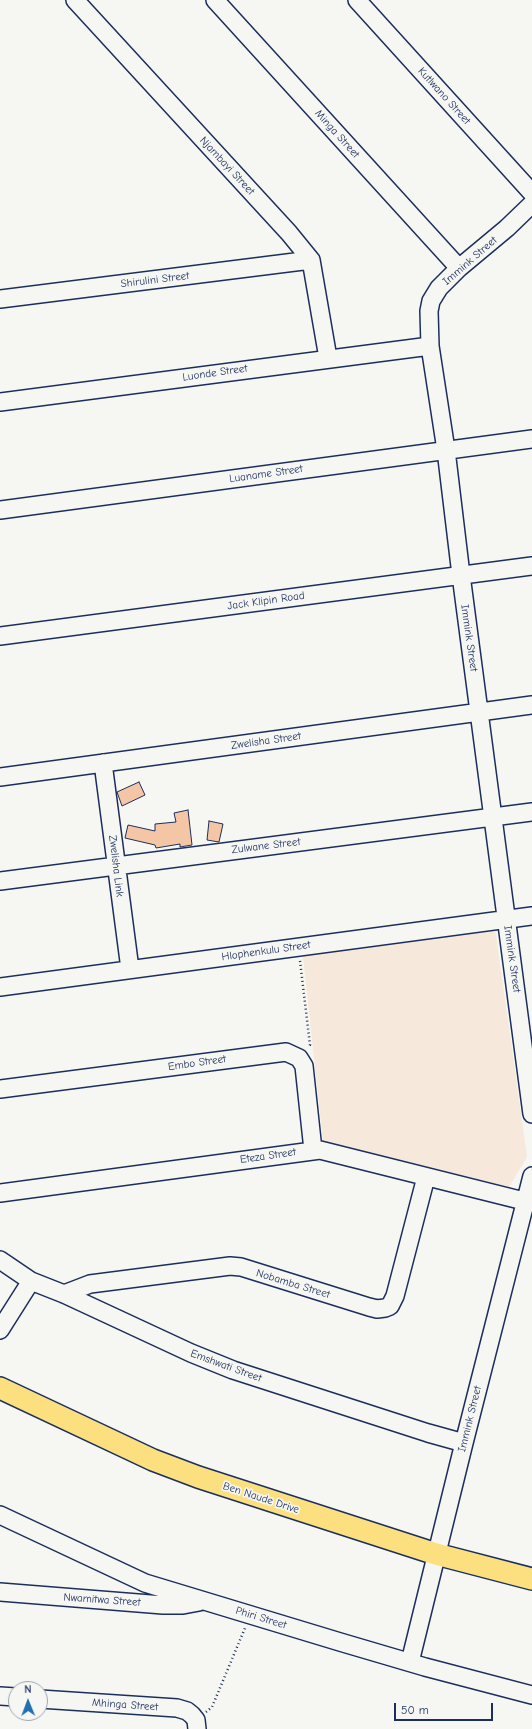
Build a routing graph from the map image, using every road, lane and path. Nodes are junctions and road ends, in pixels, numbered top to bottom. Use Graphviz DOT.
graph roads {
  1 [pos="75,0"];
  2 [pos="215,0"];
  3 [pos="357,0"];
  4 [pos="532,193"];
  5 [pos="532,204"];
  6 [pos="311,260"];
  7 [pos="459,268"];
  8 [pos="0,299"];
  9 [pos="430,346"];
  10 [pos="328,358"];
  11 [pos="0,402"];
  12 [pos="532,439"];
  13 [pos="446,450"];
  14 [pos="0,510"];
  15 [pos="532,566"];
  16 [pos="461,575"];
  17 [pos="0,636"];
  18 [pos="532,705"];
  19 [pos="480,712"];
  20 [pos="103,763"];
  21 [pos="0,777"];
  22 [pos="532,812"];
  23 [pos="493,817"];
  24 [pos="116,865"];
  25 [pos="0,881"];
  26 [pos="532,916"];
  27 [pos="506,920"];
  28 [pos="298,947"];
  29 [pos="130,970"];
  30 [pos="0,987"];
  31 [pos="299,1058"];
  32 [pos="0,1089"];
  33 [pos="532,1114"];
  34 [pos="313,1150"];
  35 [pos="532,1176"];
  36 [pos="426,1177"];
  37 [pos="0,1193"];
  38 [pos="529,1202"];
  39 [pos="0,1260"];
  40 [pos="32,1281"];
  41 [pos="64,1294"];
  42 [pos="0,1330"];
  43 [pos="0,1388"];
  44 [pos="464,1443"];
  45 [pos="0,1515"];
  46 [pos="436,1554"];
  47 [pos="532,1579"];
  48 [pos="0,1592"];
  49 [pos="204,1600"];
  50 [pos="251,1615"];
  51 [pos="410,1662"];
  52 [pos="532,1695"];
  53 [pos="48,1700"];
  54 [pos="196,1725"];
  1 -- 6 [label="street, Njambayi Street"];
  2 -- 7 [label="street, Minga Street"];
  3 -- 4 [label="street, Kutlwano Street"];
  5 -- 7 [label="street, Immink Street"];
  6 -- 8 [label="street, Shirulini Street"];
  6 -- 10 [label="street, Njambayi Street"];
  7 -- 9 [label="street, Immink Street"];
  9 -- 10 [label="street, Luonde Street"];
  9 -- 13 [label="street, Immink Street"];
  10 -- 11 [label="street, Luonde Street"];
  12 -- 13 [label="street, Luaname Street"];
  13 -- 14 [label="street, Luaname Street"];
  13 -- 16 [label="street, Immink Street"];
  15 -- 16 [label="street, Jack Klipin Road"];
  16 -- 17 [label="street, Jack Klipin Road"];
  16 -- 19 [label="street, Immink Street"];
  18 -- 19 [label="street, Zwelisha Street"];
  19 -- 20 [label="street, Zwelisha Street"];
  19 -- 23 [label="street, Immink Street"];
  20 -- 21 [label="street, Zwelisha Street"];
  20 -- 24 [label="street, Zwelisha Link"];
  22 -- 23 [label="street, Zulwane Street"];
  23 -- 24 [label="street, Zulwane Street"];
  23 -- 27 [label="street, Immink Street"];
  24 -- 25 [label="street, Zulwane Street"];
  24 -- 29 [label="street, Zwelisha Link"];
  26 -- 27 [label="street, Hlophenkulu Street"];
  27 -- 28 [label="street, Hlophenkulu Street"];
  27 -- 33 [label="street, Immink Street"];
  28 -- 29 [label="street, Hlophenkulu Street"];
  28 -- 31 [label="path"];
  29 -- 30 [label="street, Hlophenkulu Street"];
  31 -- 32 [label="street, Embo Street"];
  31 -- 34 [label="street"];
  34 -- 36 [label="street, Eteza Street"];
  34 -- 37 [label="street, Eteza Street"];
  35 -- 38 [label="street, Immink Street"];
  36 -- 38 [label="street, Eteza Street"];
  36 -- 41 [label="street, Nobamba Street"];
  38 -- 44 [label="street, Immink Street"];
  39 -- 40 [label="street, Emshwati Street"];
  40 -- 41 [label="street, Emshwati Street"];
  40 -- 42 [label="street"];
  41 -- 44 [label="street, Emshwati Street"];
  43 -- 46 [label="main road, Ben Naude Drive"];
  44 -- 46 [label="street, Immink Street"];
  45 -- 49 [label="street, Phiri Street"];
  46 -- 47 [label="main road, Ben Naude Drive"];
  46 -- 51 [label="street, Immink Street"];
  48 -- 49 [label="street, Nwamitwa Street"];
  49 -- 50 [label="street, Phiri Street"];
  50 -- 51 [label="street, Phiri Street"];
  50 -- 54 [label="path"];
  51 -- 52 [label="street, Phiri Street"];
  53 -- 54 [label="street, Mhinga Street"];
}
